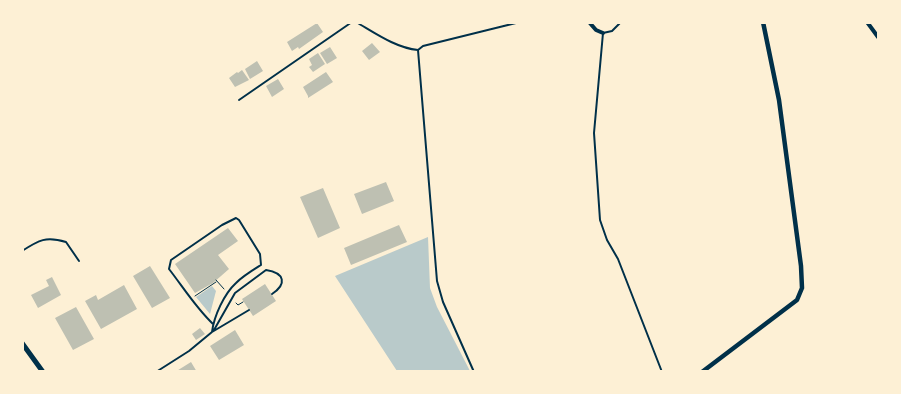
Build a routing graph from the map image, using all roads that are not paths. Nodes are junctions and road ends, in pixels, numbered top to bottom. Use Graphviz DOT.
graph roads {
  1 [pos="352,22"];
  2 [pos="356,22"];
  3 [pos="520,22"];
  4 [pos="589,22"];
  5 [pos="621,22"];
  6 [pos="764,22"];
  7 [pos="867,22"];
  8 [pos="603,33"];
  9 [pos="878,37"];
  10 [pos="418,50"];
  11 [pos="239,100"];
  12 [pos="22,252"];
  13 [pos="79,261"];
  14 [pos="272,294"];
  15 [pos="249,310"];
  16 [pos="213,324"];
  17 [pos="212,332"];
  18 [pos="22,343"];
  19 [pos="43,372"];
  20 [pos="156,372"];
  21 [pos="474,372"];
  22 [pos="662,372"];
  23 [pos="702,372"];
  1 -- 11 [label="lane"];
  2 -- 10 [label="lane"];
  3 -- 10 [label="lane"];
  4 -- 8 [label="street"];
  5 -- 8 [label="lane"];
  6 -- 23 [label="street"];
  7 -- 9 [label="street"];
  8 -- 22 [label="lane"];
  10 -- 21 [label="lane"];
  12 -- 13 [label="lane"];
  14 -- 17 [label="lane"];
  15 -- 17 [label="lane"];
  16 -- 16 [label="lane"];
  16 -- 17 [label="lane"];
  17 -- 20 [label="lane"];
  18 -- 19 [label="main road"];
}
